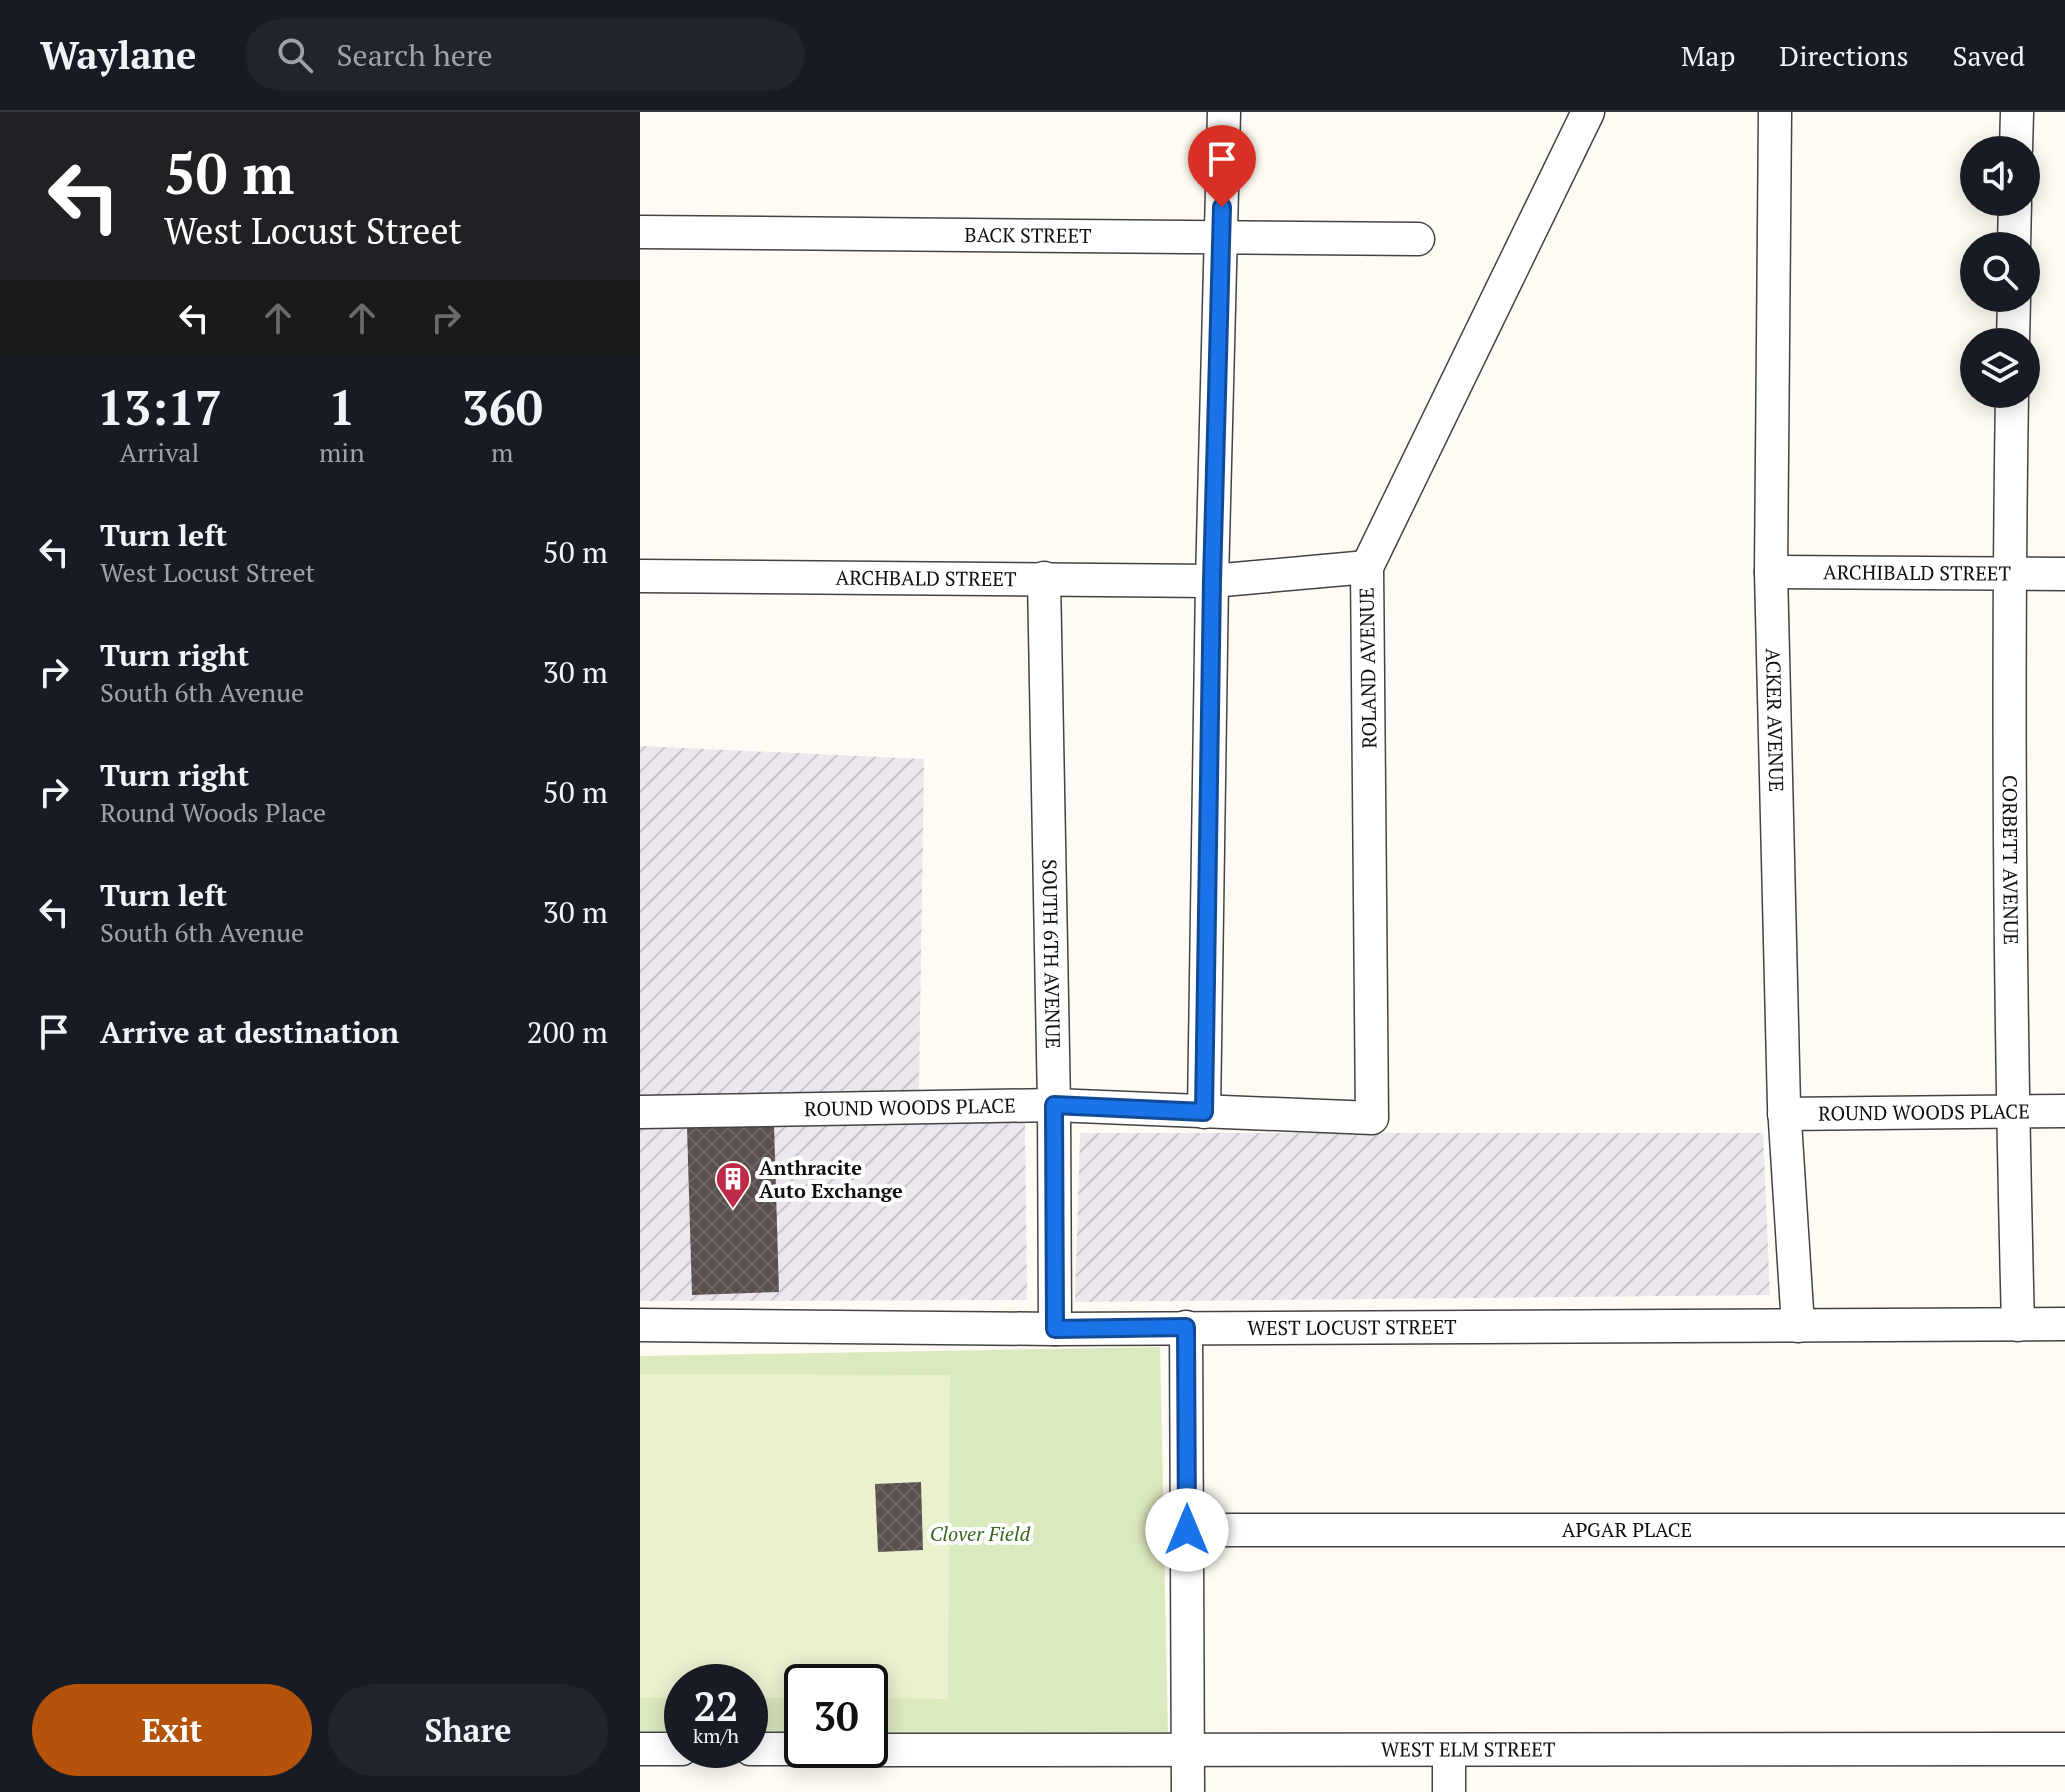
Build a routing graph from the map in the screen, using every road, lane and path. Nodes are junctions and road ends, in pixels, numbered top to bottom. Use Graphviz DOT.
graph roads {
  1 [pos="1224,112"];
  2 [pos="1588,112"];
  3 [pos="1775,112"];
  4 [pos="2017,112"];
  5 [pos="2016,136"];
  6 [pos="640,232"];
  7 [pos="1221,238"];
  8 [pos="1418,239"];
  9 [pos="2012,408"];
  10 [pos="1367,567"];
  11 [pos="1771,572"];
  12 [pos="2009,574"];
  13 [pos="2065,574"];
  14 [pos="640,576"];
  15 [pos="1044,578"];
  16 [pos="1212,581"];
  17 [pos="1054,1105"];
  18 [pos="2012,1110"];
  19 [pos="2065,1111"];
  20 [pos="640,1112"];
  21 [pos="1204,1112"];
  22 [pos="1784,1114"];
  23 [pos="1372,1118"];
  24 [pos="2065,1324"];
  25 [pos="640,1325"];
  26 [pos="2018,1325"];
  27 [pos="1798,1326"];
  28 [pos="1186,1327"];
  29 [pos="1055,1329"];
  30 [pos="1187,1530"];
  31 [pos="2065,1530"];
  32 [pos="640,1749"];
  33 [pos="664,1749"];
  34 [pos="2065,1749"];
  35 [pos="888,1750"];
  36 [pos="1449,1750"];
  37 [pos="1188,1751"];
  38 [pos="1188,1792"];
  39 [pos="1449,1792"];
  1 -- 7 [label="street"];
  2 -- 10 [label="street, ROLAND AVENUE"];
  3 -- 11 [label="street, ACKER AVENUE"];
  4 -- 5 [label="street"];
  6 -- 7 [label="street, BACK STREET"];
  7 -- 8 [label="street, BACK STREET"];
  7 -- 16 [label="street"];
  9 -- 12 [label="street, CORBETT AVENUE"];
  10 -- 16 [label="street"];
  10 -- 23 [label="street, ROLAND AVENUE"];
  11 -- 12 [label="street, ARCHIBALD STREET"];
  11 -- 22 [label="street, ACKER AVENUE"];
  12 -- 13 [label="street, ARCHIBALD STREET"];
  12 -- 18 [label="street, CORBETT AVENUE"];
  14 -- 15 [label="street, ARCHBALD STREET"];
  15 -- 16 [label="street, ARCHBALD STREET"];
  15 -- 17 [label="street, SOUTH 6TH AVENUE"];
  16 -- 21 [label="street"];
  17 -- 20 [label="street, ROUND WOODS PLACE"];
  17 -- 21 [label="street, ROUND WOODS PLACE"];
  17 -- 29 [label="street, SOUTH 6TH AVENUE"];
  18 -- 19 [label="street, ROUND WOODS PLACE"];
  18 -- 22 [label="street, ROUND WOODS PLACE"];
  18 -- 26 [label="street, CORBETT AVENUE"];
  21 -- 23 [label="street, ROUND WOODS PLACE"];
  22 -- 27 [label="street, ACKER AVENUE"];
  24 -- 26 [label="street, WEST LOCUST STREET"];
  25 -- 29 [label="street, WEST LOCUST STREET"];
  26 -- 27 [label="street, WEST LOCUST STREET"];
  27 -- 28 [label="street, WEST LOCUST STREET"];
  28 -- 29 [label="street, WEST LOCUST STREET"];
  28 -- 30 [label="street"];
  30 -- 31 [label="street, APGAR PLACE"];
  30 -- 37 [label="street"];
  32 -- 33 [label="street"];
  34 -- 36 [label="street, WEST ELM STREET"];
  35 -- 37 [label="street, WEST ELM STREET"];
  36 -- 37 [label="street, WEST ELM STREET"];
  36 -- 39 [label="street"];
  37 -- 38 [label="street"];
}
